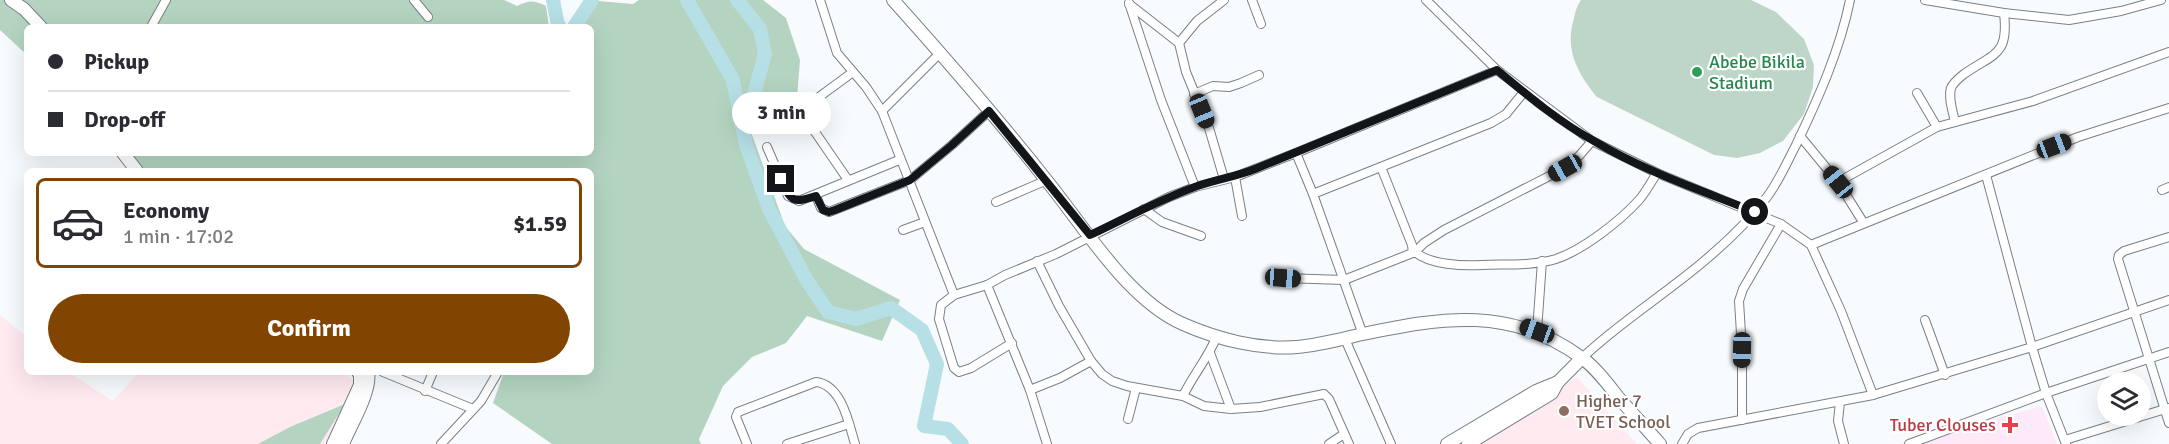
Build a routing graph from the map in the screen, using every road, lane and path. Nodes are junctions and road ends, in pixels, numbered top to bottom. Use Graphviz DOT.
graph roads {
  1 [pos="11,0"];
  2 [pos="23,0"];
  3 [pos="166,0"];
  4 [pos="414,0"];
  5 [pos="819,0"];
  6 [pos="893,0"];
  7 [pos="1224,0"];
  8 [pos="1252,0"];
  9 [pos="1426,0"];
  10 [pos="1850,0"];
  11 [pos="1925,0"];
  12 [pos="2161,0"];
  13 [pos="1128,2"];
  14 [pos="2004,13"];
  15 [pos="428,16"];
  16 [pos="38,24"];
  17 [pos="47,24"];
  18 [pos="153,24"];
  19 [pos="1261,24"];
  20 [pos="1179,43"];
  21 [pos="2169,52"];
  22 [pos="939,54"];
  23 [pos="1497,70"];
  24 [pos="853,72"];
  25 [pos="1259,75"];
  26 [pos="1524,92"];
  27 [pos="1917,93"];
  28 [pos="1194,94"];
  29 [pos="2169,108"];
  30 [pos="882,111"];
  31 [pos="989,111"];
  32 [pos="1955,122"];
  33 [pos="1937,127"];
  34 [pos="1800,136"];
  35 [pos="1592,141"];
  36 [pos="767,147"];
  37 [pos="1296,153"];
  38 [pos="125,156"];
  39 [pos="899,160"];
  40 [pos="1381,166"];
  41 [pos="135,168"];
  42 [pos="1657,173"];
  43 [pos="1986,175"];
  44 [pos="1234,177"];
  45 [pos="1224,179"];
  46 [pos="848,180"];
  47 [pos="910,180"];
  48 [pos="1047,180"];
  49 [pos="1838,182"];
  50 [pos="1195,187"];
  51 [pos="1313,194"];
  52 [pos="816,196"];
  53 [pos="996,202"];
  54 [pos="1144,210"];
  55 [pos="1755,212"];
  56 [pos="1242,216"];
  57 [pos="925,222"];
  58 [pos="1863,222"];
  59 [pos="1781,224"];
  60 [pos="903,230"];
  61 [pos="1090,235"];
  62 [pos="1201,236"];
  63 [pos="2169,237"];
  64 [pos="1811,245"];
  65 [pos="1414,253"];
  66 [pos="1037,261"];
  67 [pos="1542,261"];
  68 [pos="1283,278"];
  69 [pos="1344,280"];
  70 [pos="987,285"];
  71 [pos="954,295"];
  72 [pos="2169,300"];
  73 [pos="2134,311"];
  74 [pos="1925,320"];
  75 [pos="1537,331"];
  76 [pos="1363,335"];
  77 [pos="1217,336"];
  78 [pos="1345,339"];
  79 [pos="1012,344"];
  80 [pos="2032,347"];
  81 [pos="2169,352"];
  82 [pos="1210,353"];
  83 [pos="1582,358"];
  84 [pos="2148,358"];
  85 [pos="1091,361"];
  86 [pos="360,375"];
  87 [pos="365,375"];
  88 [pos="390,375"];
  89 [pos="432,375"];
  90 [pos="496,375"];
  91 [pos="1945,375"];
  92 [pos="1558,382"];
  93 [pos="1136,388"];
  94 [pos="1030,390"];
  95 [pos="425,391"];
  96 [pos="2046,393"];
  97 [pos="1873,394"];
  98 [pos="1183,396"];
  99 [pos="1840,402"];
  100 [pos="473,409"];
  101 [pos="1231,409"];
  102 [pos="2167,409"];
  103 [pos="1128,419"];
  104 [pos="1742,420"];
  105 [pos="2169,423"];
  106 [pos="849,424"];
  107 [pos="1344,434"];
  108 [pos="2066,442"];
  109 [pos="333,444"];
  110 [pos="343,444"];
  111 [pos="441,444"];
  112 [pos="747,444"];
  113 [pos="787,444"];
  114 [pos="855,444"];
  115 [pos="1047,444"];
  116 [pos="1329,444"];
  117 [pos="1349,444"];
  118 [pos="1391,444"];
  119 [pos="1447,444"];
  120 [pos="1468,444"];
  121 [pos="1660,444"];
  122 [pos="1682,444"];
  123 [pos="1844,444"];
  124 [pos="1909,444"];
  1 -- 16 [label="main road"];
  2 -- 17 [label="main road"];
  3 -- 18 [label="street"];
  4 -- 15 [label="street"];
  5 -- 24 [label="street"];
  6 -- 22 [label="main road"];
  7 -- 20 [label="street"];
  8 -- 19 [label="street"];
  9 -- 23 [label="street"];
  10 -- 34 [label="street"];
  11 -- 14 [label="street"];
  12 -- 14 [label="street"];
  13 -- 20 [label="street"];
  13 -- 50 [label="street"];
  14 -- 32 [label="street"];
  20 -- 28 [label="street"];
  21 -- 32 [label="street"];
  22 -- 30 [label="street"];
  22 -- 31 [label="main road"];
  23 -- 26 [label="street"];
  23 -- 37 [label="street"];
  24 -- 30 [label="street"];
  24 -- 46 [label="street"];
  25 -- 28 [label="street"];
  26 -- 35 [label="street"];
  26 -- 40 [label="street"];
  27 -- 33 [label="street"];
  28 -- 45 [label="street"];
  29 -- 43 [label="street"];
  30 -- 39 [label="street"];
  31 -- 47 [label="street"];
  31 -- 48 [label="main road"];
  32 -- 33 [label="street"];
  33 -- 49 [label="street"];
  34 -- 49 [label="street"];
  34 -- 55 [label="street"];
  35 -- 42 [label="street"];
  35 -- 65 [label="street"];
  36 -- 52 [label="street"];
  37 -- 44 [label="street"];
  37 -- 51 [label="street"];
  38 -- 41 [label="main road"];
  39 -- 46 [label="street"];
  39 -- 47 [label="street"];
  40 -- 51 [label="street"];
  40 -- 65 [label="street"];
  42 -- 55 [label="street"];
  42 -- 67 [label="street"];
  43 -- 58 [label="street"];
  43 -- 80 [label="street"];
  44 -- 45 [label="street"];
  44 -- 56 [label="street"];
  45 -- 50 [label="street"];
  46 -- 52 [label="street"];
  47 -- 52 [label="street"];
  47 -- 57 [label="street"];
  48 -- 53 [label="street"];
  48 -- 61 [label="main road"];
  49 -- 58 [label="street"];
  50 -- 54 [label="street"];
  51 -- 69 [label="street"];
  54 -- 61 [label="street"];
  54 -- 62 [label="street"];
  55 -- 59 [label="street"];
  55 -- 83 [label="street"];
  57 -- 60 [label="street"];
  57 -- 71 [label="street"];
  58 -- 64 [label="street"];
  59 -- 64 [label="street"];
  59 -- 104 [label="street"];
  61 -- 66 [label="street"];
  61 -- 77 [label="main road"];
  63 -- 73 [label="street"];
  64 -- 97 [label="street"];
  65 -- 67 [label="street"];
  65 -- 69 [label="street"];
  66 -- 70 [label="street"];
  66 -- 85 [label="street"];
  67 -- 75 [label="street"];
  68 -- 69 [label="street"];
  69 -- 76 [label="street"];
  70 -- 71 [label="street"];
  70 -- 79 [label="street"];
  71 -- 79 [label="street"];
  72 -- 73 [label="street"];
  73 -- 80 [label="street"];
  73 -- 84 [label="street"];
  74 -- 91 [label="street"];
  75 -- 76 [label="main road"];
  75 -- 83 [label="main road"];
  76 -- 78 [label="main road"];
  77 -- 78 [label="main road"];
  77 -- 82 [label="street"];
  78 -- 118 [label="street"];
  79 -- 94 [label="street"];
  80 -- 91 [label="street"];
  80 -- 96 [label="street"];
  81 -- 84 [label="street"];
  82 -- 98 [label="street"];
  82 -- 101 [label="street"];
  83 -- 92 [label="main road"];
  83 -- 121 [label="main road"];
  84 -- 96 [label="street"];
  84 -- 102 [label="street"];
  85 -- 93 [label="street"];
  85 -- 94 [label="street"];
  86 -- 109 [label="main road"];
  87 -- 110 [label="main road"];
  88 -- 95 [label="street"];
  89 -- 95 [label="street"];
  90 -- 100 [label="street"];
  91 -- 97 [label="street"];
  92 -- 119 [label="main road"];
  92 -- 120 [label="main road"];
  93 -- 98 [label="street"];
  93 -- 103 [label="street"];
  94 -- 115 [label="street"];
  95 -- 100 [label="street"];
  96 -- 108 [label="street"];
  96 -- 124 [label="street"];
  97 -- 99 [label="street"];
  98 -- 101 [label="street"];
  99 -- 104 [label="street"];
  99 -- 123 [label="street"];
  100 -- 111 [label="street"];
  101 -- 107 [label="street"];
  102 -- 105 [label="street"];
  102 -- 108 [label="street"];
  104 -- 122 [label="street"];
  106 -- 112 [label="street"];
  106 -- 113 [label="street"];
  106 -- 114 [label="street"];
  107 -- 116 [label="street"];
  107 -- 117 [label="street"];
}
